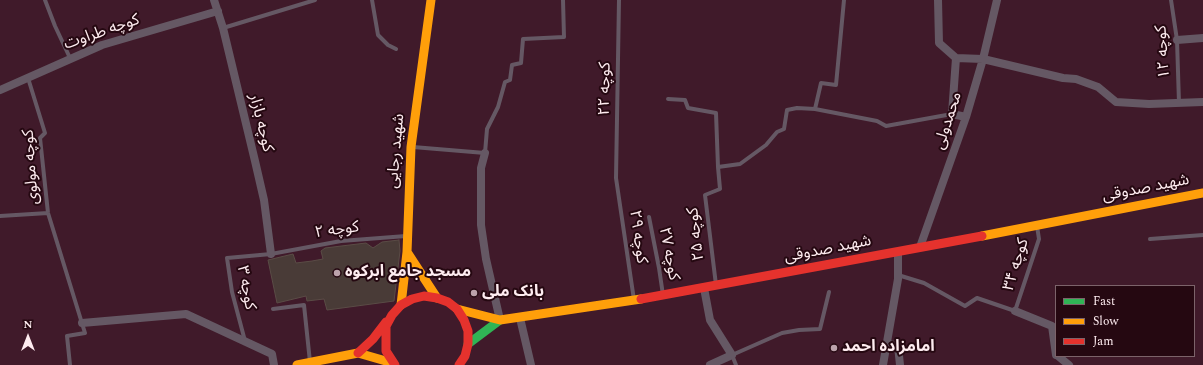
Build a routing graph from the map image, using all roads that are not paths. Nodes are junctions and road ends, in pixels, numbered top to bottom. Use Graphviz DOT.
graph roads {
  1 [pos="46,0"];
  2 [pos="214,0"];
  3 [pos="315,0"];
  4 [pos="372,0"];
  5 [pos="431,0"];
  6 [pos="563,0"];
  7 [pos="619,0"];
  8 [pos="844,0"];
  9 [pos="938,0"];
  10 [pos="997,0"];
  11 [pos="1171,0"];
  12 [pos="218,11"];
  13 [pos="222,28"];
  14 [pos="1203,38"];
  15 [pos="1177,40"];
  16 [pos="396,48"];
  17 [pos="70,58"];
  18 [pos="956,58"];
  19 [pos="983,58"];
  20 [pos="28,78"];
  21 [pos="0,90"];
  22 [pos="668,99"];
  23 [pos="1203,102"];
  24 [pos="1179,103"];
  25 [pos="815,109"];
  26 [pos="952,114"];
  27 [pos="966,117"];
  28 [pos="410,147"];
  29 [pos="485,153"];
  30 [pos="718,167"];
  31 [pos="616,178"];
  32 [pos="1203,193"];
  33 [pos="48,213"];
  34 [pos="0,216"];
  35 [pos="648,217"];
  36 [pos="1037,225"];
  37 [pos="1203,235"];
  38 [pos="406,236"];
  39 [pos="1150,239"];
  40 [pos="920,247"];
  41 [pos="407,252"];
  42 [pos="898,252"];
  43 [pos="271,254"];
  44 [pos="898,275"];
  45 [pos="716,286"];
  46 [pos="704,288"];
  47 [pos="829,292"];
  48 [pos="663,296"];
  49 [pos="437,298"];
  50 [pos="634,300"];
  51 [pos="401,305"];
  52 [pos="273,308"];
  53 [pos="457,309"];
  54 [pos="1015,311"];
  55 [pos="392,315"];
  56 [pos="520,318"];
  57 [pos="500,320"];
  58 [pos="82,322"];
  59 [pos="245,342"];
  60 [pos="887,343"];
  61 [pos="1055,343"];
  62 [pos="468,344"];
  63 [pos="358,353"];
  64 [pos="732,355"];
  65 [pos="1059,357"];
  66 [pos="310,362"];
  67 [pos="70,365"];
  68 [pos="274,365"];
  69 [pos="297,365"];
  70 [pos="392,365"];
  71 [pos="395,365"];
  72 [pos="459,365"];
  73 [pos="531,365"];
  74 [pos="710,365"];
  75 [pos="736,365"];
  76 [pos="883,365"];
  77 [pos="900,365"];
  78 [pos="1069,365"];
  1 -- 17 [label="lane"];
  2 -- 12 [label="street, کوچه بازار"];
  3 -- 13 [label="lane"];
  4 -- 16 [label="lane"];
  5 -- 28 [label="main road, شهید رجایی"];
  6 -- 29 [label="lane"];
  7 -- 31 [label="lane, کوچه ۲۲"];
  8 -- 25 [label="lane"];
  9 -- 18 [label="street"];
  10 -- 19 [label="street, محمدولی"];
  11 -- 15 [label="lane, کوچه ۱۲"];
  12 -- 13 [label="street, کوچه بازار"];
  12 -- 17 [label="street, کوچه طراوت"];
  13 -- 43 [label="street, کوچه بازار"];
  14 -- 15 [label="street"];
  15 -- 24 [label="lane, کوچه ۱۲"];
  17 -- 20 [label="street, کوچه طراوت"];
  18 -- 19 [label="street"];
  18 -- 26 [label="street"];
  19 -- 24 [label="street"];
  19 -- 27 [label="street, محمدولی"];
  20 -- 21 [label="street, کوچه طراوت"];
  20 -- 33 [label="lane, کوچه مولوی"];
  22 -- 30 [label="lane"];
  23 -- 24 [label="street"];
  25 -- 26 [label="lane"];
  25 -- 30 [label="lane"];
  26 -- 27 [label="street"];
  27 -- 40 [label="street, محمدولی"];
  28 -- 29 [label="lane"];
  28 -- 38 [label="main road, شهید رجایی"];
  29 -- 57 [label="street"];
  30 -- 45 [label="lane, کوچه ۲۵"];
  31 -- 50 [label="lane, کوچه ۲۹"];
  32 -- 36 [label="main road, شهید صدوقی"];
  33 -- 34 [label="lane"];
  33 -- 58 [label="lane, کوچه مولوی"];
  35 -- 48 [label="lane, کوچه ۲۷"];
  36 -- 40 [label="main road, شهید صدوقی"];
  36 -- 54 [label="lane, کوچه ۳۴"];
  37 -- 39 [label="lane"];
  38 -- 41 [label="main road, شهید رجایی"];
  38 -- 43 [label="lane, کوچه ۲"];
  40 -- 42 [label="main road, شهید صدوقی"];
  41 -- 49 [label="main road"];
  41 -- 51 [label="main road, شهید رجایی"];
  42 -- 44 [label="street"];
  42 -- 45 [label="main road, شهید صدوقی"];
  43 -- 59 [label="lane, کوچه ۳"];
  44 -- 54 [label="lane"];
  44 -- 60 [label="street"];
  45 -- 46 [label="main road, شهید صدوقی"];
  46 -- 48 [label="main road, شهید صدوقی"];
  46 -- 64 [label="street"];
  47 -- 64 [label="lane"];
  48 -- 50 [label="main road, شهید صدوقی"];
  49 -- 51 [label="main road"];
  49 -- 53 [label="main road, شهید صدوقی"];
  50 -- 56 [label="main road, شهید صدوقی"];
  51 -- 55 [label="main road"];
  52 -- 66 [label="lane"];
  53 -- 57 [label="main road, شهید صدوقی"];
  53 -- 62 [label="main road"];
  54 -- 61 [label="street"];
  55 -- 63 [label="main road"];
  55 -- 71 [label="main road"];
  56 -- 57 [label="main road, شهید صدوقی"];
  56 -- 73 [label="street"];
  57 -- 62 [label="main road"];
  58 -- 59 [label="street"];
  58 -- 67 [label="lane"];
  59 -- 68 [label="street"];
  60 -- 76 [label="street"];
  60 -- 77 [label="street"];
  62 -- 72 [label="main road"];
  63 -- 66 [label="main road"];
  63 -- 70 [label="main road"];
  64 -- 74 [label="street"];
  64 -- 75 [label="lane"];
  65 -- 78 [label="street"];
  66 -- 69 [label="main road"];
}
